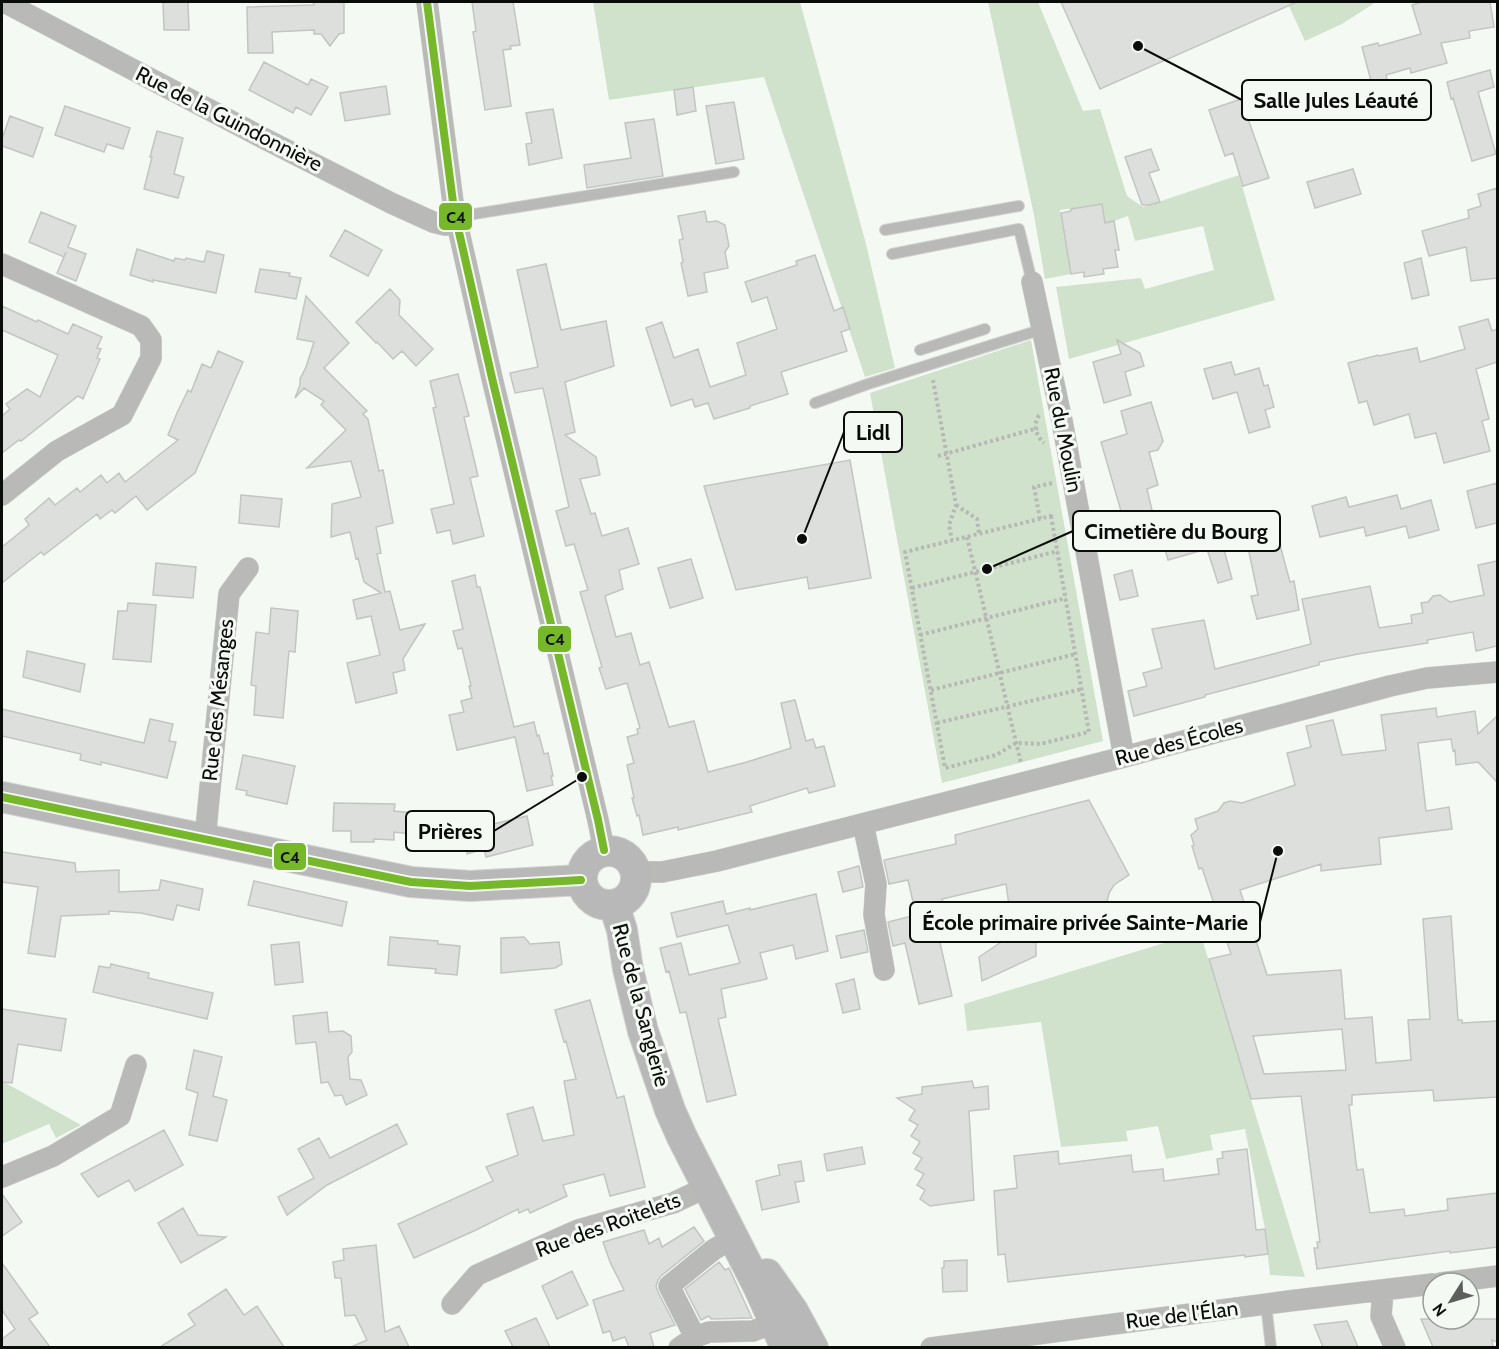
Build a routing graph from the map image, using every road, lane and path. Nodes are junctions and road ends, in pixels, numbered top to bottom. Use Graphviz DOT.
graph roads {
  1 [pos="4,2"];
  2 [pos="427,2"];
  3 [pos="734,172"];
  4 [pos="1019,206"];
  5 [pos="457,221"];
  6 [pos="885,230"];
  7 [pos="892,254"];
  8 [pos="2,264"];
  9 [pos="1032,282"];
  10 [pos="985,329"];
  11 [pos="1043,329"];
  12 [pos="920,350"];
  13 [pos="933,381"];
  14 [pos="814,403"];
  15 [pos="1040,413"];
  16 [pos="1062,421"];
  17 [pos="1036,428"];
  18 [pos="947,453"];
  19 [pos="1046,453"];
  20 [pos="938,456"];
  21 [pos="1050,473"];
  22 [pos="2,495"];
  23 [pos="956,505"];
  24 [pos="1040,519"];
  25 [pos="979,533"];
  26 [pos="967,537"];
  27 [pos="952,540"];
  28 [pos="1058,551"];
  29 [pos="248,568"];
  30 [pos="975,572"];
  31 [pos="912,588"];
  32 [pos="1066,598"];
  33 [pos="986,618"];
  34 [pos="920,635"];
  35 [pos="1076,654"];
  36 [pos="1497,672"];
  37 [pos="999,673"];
  38 [pos="1082,689"];
  39 [pos="931,690"];
  40 [pos="1007,706"];
  41 [pos="937,723"];
  42 [pos="1016,743"];
  43 [pos="1124,757"];
  44 [pos="1025,782"];
  45 [pos="2,797"];
  46 [pos="863,824"];
  47 [pos="205,839"];
  48 [pos="604,850"];
  49 [pos="636,872"];
  50 [pos="581,880"];
  51 [pos="614,905"];
  52 [pos="884,970"];
  53 [pos="136,1065"];
  54 [pos="2,1176"];
  55 [pos="711,1195"];
  56 [pos="733,1238"];
  57 [pos="1497,1276"];
  58 [pos="1481,1278"];
  59 [pos="1421,1285"];
  60 [pos="1383,1290"];
  61 [pos="452,1304"];
  62 [pos="1266,1304"];
  63 [pos="780,1335"];
  64 [pos="687,1342"];
  65 [pos="813,1347"];
  66 [pos="931,1347"];
  67 [pos="1271,1347"];
  68 [pos="1395,1347"];
  1 -- 5 [label="street, Rue de la Guindonnière"];
  2 -- 5 [label="street"];
  3 -- 5 [label="lane"];
  4 -- 6 [label="lane"];
  5 -- 48 [label="street"];
  7 -- 9 [label="lane"];
  8 -- 22 [label="street"];
  9 -- 11 [label="street, Rue du Moulin"];
  10 -- 12 [label="lane"];
  11 -- 14 [label="lane"];
  11 -- 16 [label="street, Rue du Moulin"];
  13 -- 18 [label="path"];
  15 -- 17 [label="path"];
  16 -- 17 [label="path"];
  16 -- 43 [label="street, Rue du Moulin"];
  17 -- 18 [label="path"];
  17 -- 19 [label="path"];
  18 -- 20 [label="path"];
  18 -- 23 [label="path"];
  21 -- 24 [label="path"];
  23 -- 25 [label="path"];
  23 -- 27 [label="path"];
  24 -- 25 [label="path"];
  24 -- 28 [label="path"];
  25 -- 26 [label="path"];
  26 -- 27 [label="path"];
  26 -- 30 [label="path"];
  27 -- 31 [label="path"];
  28 -- 30 [label="path"];
  28 -- 32 [label="path"];
  29 -- 47 [label="street, Rue des Mésanges"];
  30 -- 31 [label="path"];
  30 -- 33 [label="path"];
  31 -- 34 [label="path"];
  32 -- 33 [label="path"];
  32 -- 35 [label="path"];
  33 -- 34 [label="path"];
  33 -- 37 [label="path"];
  34 -- 39 [label="path"];
  35 -- 37 [label="path"];
  35 -- 38 [label="path"];
  36 -- 43 [label="street, Rue des Écoles"];
  37 -- 39 [label="path"];
  37 -- 40 [label="path"];
  38 -- 40 [label="path"];
  38 -- 42 [label="path"];
  39 -- 41 [label="path"];
  40 -- 41 [label="path"];
  40 -- 42 [label="path"];
  41 -- 42 [label="path"];
  42 -- 44 [label="path"];
  43 -- 44 [label="street, Rue des Écoles"];
  44 -- 46 [label="street, Rue des Écoles"];
  45 -- 47 [label="street"];
  46 -- 49 [label="street, Rue des Écoles"];
  46 -- 52 [label="street"];
  47 -- 50 [label="street"];
  48 -- 49 [label="street"];
  48 -- 50 [label="street"];
  49 -- 51 [label="street"];
  50 -- 51 [label="street"];
  51 -- 55 [label="street, Rue de la Sanglerie"];
  53 -- 54 [label="street"];
  55 -- 56 [label="street, Rue de la Sanglerie"];
  55 -- 61 [label="street, Rue des Roitelets"];
  55 -- 65 [label="street, Rue de la Sanglerie"];
  56 -- 63 [label="street, Rue de la Sanglerie"];
  56 -- 64 [label="street, Rue de la Sanglerie"];
  57 -- 58 [label="street"];
  59 -- 60 [label="street, Rue de l'Élan"];
  60 -- 62 [label="street, Rue de l'Élan"];
  60 -- 68 [label="street"];
  62 -- 66 [label="street, Rue de l'Élan"];
  62 -- 67 [label="lane"];
  63 -- 64 [label="street, Rue de la Sanglerie"];
}
